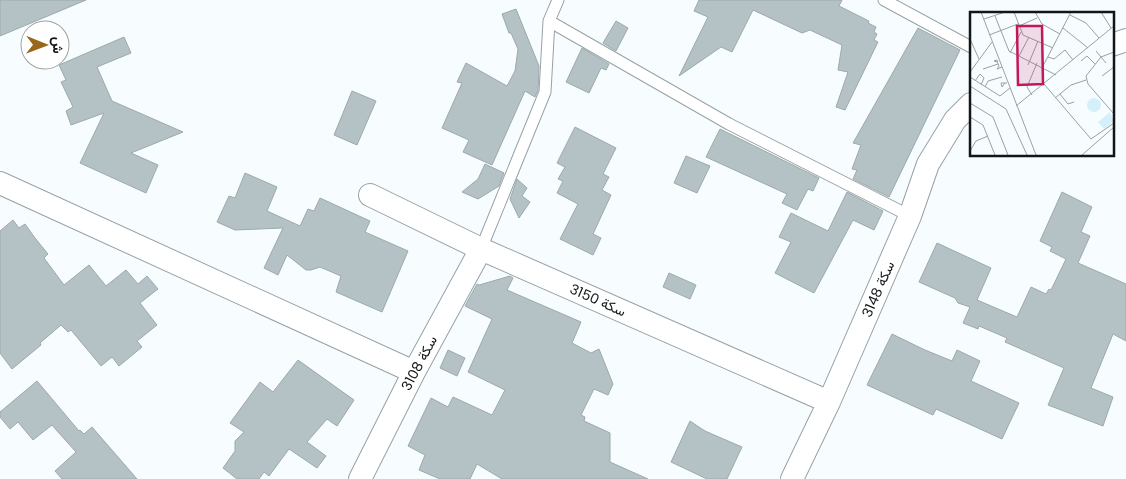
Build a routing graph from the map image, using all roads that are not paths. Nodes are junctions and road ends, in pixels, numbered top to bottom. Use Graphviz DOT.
graph roads {
  1 [pos="558,0"];
  2 [pos="884,0"];
  3 [pos="549,21"];
  4 [pos="970,45"];
  5 [pos="970,105"];
  6 [pos="0,183"];
  7 [pos="370,195"];
  8 [pos="910,216"];
  9 [pos="481,248"];
  10 [pos="414,372"];
  11 [pos="829,402"];
  12 [pos="360,479"];
  13 [pos="792,479"];
  1 -- 3 [label="lane"];
  2 -- 4 [label="lane"];
  3 -- 8 [label="lane"];
  3 -- 9 [label="lane"];
  5 -- 8 [label="street, سكة 3148"];
  6 -- 10 [label="street"];
  7 -- 9 [label="street, سكة 3150"];
  8 -- 11 [label="street, سكة 3148"];
  9 -- 10 [label="street, سكة 3108"];
  9 -- 11 [label="street, سكة 3150"];
  10 -- 12 [label="street, سكة 3108"];
  11 -- 13 [label="street, سكة 3148"];
}
